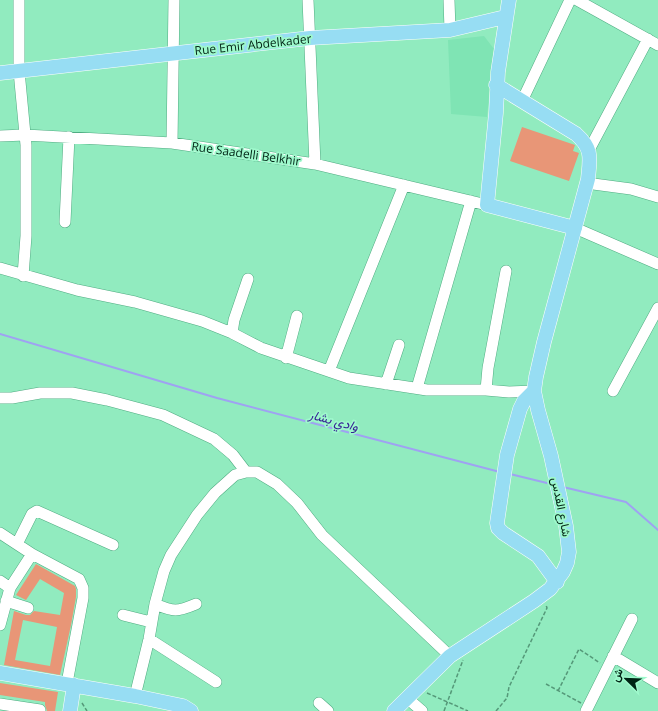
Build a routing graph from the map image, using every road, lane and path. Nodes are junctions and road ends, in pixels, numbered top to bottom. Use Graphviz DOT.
graph roads {
  1 [pos="19,0"];
  2 [pos="174,0"];
  3 [pos="308,0"];
  4 [pos="449,0"];
  5 [pos="509,0"];
  6 [pos="570,0"];
  7 [pos="577,0"];
  8 [pos="506,17"];
  9 [pos="450,30"];
  10 [pos="310,38"];
  11 [pos="653,42"];
  12 [pos="173,54"];
  13 [pos="19,71"];
  14 [pos="0,73"];
  15 [pos="496,85"];
  16 [pos="522,101"];
  17 [pos="25,135"];
  18 [pos="0,136"];
  19 [pos="69,137"];
  20 [pos="172,143"];
  21 [pos="589,150"];
  22 [pos="315,164"];
  23 [pos="586,183"];
  24 [pos="404,185"];
  25 [pos="658,197"];
  26 [pos="471,201"];
  27 [pos="487,205"];
  28 [pos="65,222"];
  29 [pos="575,228"];
  30 [pos="658,264"];
  31 [pos="0,268"];
  32 [pos="506,270"];
  33 [pos="23,276"];
  34 [pos="248,279"];
  35 [pos="658,308"];
  36 [pos="297,316"];
  37 [pos="232,334"];
  38 [pos="399,345"];
  39 [pos="286,358"];
  40 [pos="329,371"];
  41 [pos="386,384"];
  42 [pos="417,388"];
  43 [pos="486,390"];
  44 [pos="534,391"];
  45 [pos="613,391"];
  46 [pos="0,398"];
  47 [pos="246,472"];
  48 [pos="0,533"];
  49 [pos="17,544"];
  50 [pos="113,544"];
  51 [pos="32,554"];
  52 [pos="0,581"];
  53 [pos="557,582"];
  54 [pos="10,588"];
  55 [pos="543,596"];
  56 [pos="6,601"];
  57 [pos="155,604"];
  58 [pos="196,604"];
  59 [pos="28,608"];
  60 [pos="123,615"];
  61 [pos="632,619"];
  62 [pos="0,621"];
  63 [pos="152,622"];
  64 [pos="148,639"];
  65 [pos="464,647"];
  66 [pos="450,656"];
  67 [pos="612,656"];
  68 [pos="607,667"];
  69 [pos="0,672"];
  70 [pos="216,682"];
  71 [pos="658,683"];
  72 [pos="71,684"];
  73 [pos="546,684"];
  74 [pos="558,691"];
  75 [pos="412,693"];
  76 [pos="135,696"];
  77 [pos="447,702"];
  78 [pos="82,703"];
  79 [pos="319,703"];
  80 [pos="1,706"];
  81 [pos="587,709"];
  82 [pos="40,710"];
  83 [pos="70,711"];
  84 [pos="87,711"];
  85 [pos="192,711"];
  86 [pos="328,711"];
  87 [pos="394,711"];
  88 [pos="422,711"];
  89 [pos="444,711"];
  90 [pos="468,711"];
  91 [pos="496,711"];
  1 -- 13 [label="street"];
  2 -- 12 [label="street"];
  3 -- 10 [label="street"];
  4 -- 9 [label="street"];
  5 -- 8 [label="main road"];
  6 -- 16 [label="street"];
  7 -- 11 [label="street"];
  8 -- 9 [label="main road, Rue Emir Abdelkader"];
  8 -- 15 [label="main road"];
  9 -- 10 [label="main road, Rue Emir Abdelkader"];
  10 -- 12 [label="main road, Rue Emir Abdelkader"];
  10 -- 22 [label="street"];
  11 -- 21 [label="street"];
  12 -- 13 [label="main road, Rue Emir Abdelkader"];
  12 -- 20 [label="street"];
  13 -- 14 [label="main road, Rue Emir Abdelkader"];
  13 -- 17 [label="street"];
  15 -- 16 [label="main road"];
  15 -- 27 [label="main road"];
  16 -- 21 [label="main road"];
  17 -- 18 [label="street, Rue Saadelli Belkhir"];
  17 -- 19 [label="street, Rue Saadelli Belkhir"];
  17 -- 33 [label="street"];
  19 -- 20 [label="street, Rue Saadelli Belkhir"];
  19 -- 28 [label="street"];
  20 -- 22 [label="street, Rue Saadelli Belkhir"];
  21 -- 23 [label="main road, شارع القدس"];
  22 -- 24 [label="street, Rue Saadelli Belkhir"];
  23 -- 25 [label="street"];
  23 -- 29 [label="main road, شارع القدس"];
  24 -- 26 [label="street, Rue Saadelli Belkhir"];
  24 -- 40 [label="street"];
  26 -- 27 [label="street, Rue Saadelli Belkhir"];
  26 -- 42 [label="street"];
  27 -- 29 [label="main road"];
  29 -- 30 [label="street"];
  29 -- 44 [label="main road, شارع القدس"];
  31 -- 33 [label="street"];
  32 -- 43 [label="street"];
  33 -- 37 [label="street"];
  34 -- 37 [label="street"];
  35 -- 45 [label="street"];
  36 -- 39 [label="street"];
  37 -- 39 [label="street"];
  38 -- 41 [label="street"];
  39 -- 40 [label="street"];
  40 -- 41 [label="street"];
  41 -- 42 [label="street"];
  42 -- 43 [label="street"];
  43 -- 44 [label="street"];
  44 -- 53 [label="main road, شارع القدس"];
  44 -- 53 [label="main road"];
  46 -- 47 [label="street"];
  47 -- 57 [label="street"];
  47 -- 66 [label="street"];
  48 -- 49 [label="street"];
  49 -- 50 [label="street"];
  49 -- 51 [label="street"];
  51 -- 54 [label="street"];
  51 -- 72 [label="street"];
  52 -- 54 [label="street"];
  53 -- 55 [label="main road, شارع القدس"];
  54 -- 56 [label="street"];
  55 -- 65 [label="main road, شارع القدس"];
  55 -- 91 [label="path"];
  56 -- 59 [label="street"];
  56 -- 62 [label="street"];
  57 -- 58 [label="street"];
  57 -- 63 [label="street"];
  60 -- 63 [label="street"];
  61 -- 67 [label="street"];
  63 -- 64 [label="street"];
  64 -- 70 [label="street"];
  64 -- 76 [label="street"];
  65 -- 66 [label="main road, شارع القدس"];
  65 -- 77 [label="path"];
  66 -- 75 [label="main road, شارع القدس"];
  67 -- 68 [label="street"];
  67 -- 71 [label="street"];
  68 -- 74 [label="path"];
  68 -- 81 [label="street"];
  69 -- 72 [label="main road"];
  72 -- 76 [label="main road"];
  72 -- 83 [label="main road"];
  73 -- 74 [label="path"];
  74 -- 81 [label="path"];
  75 -- 77 [label="path"];
  75 -- 87 [label="main road, شارع القدس"];
  75 -- 88 [label="street"];
  76 -- 85 [label="main road"];
  77 -- 89 [label="path"];
  77 -- 90 [label="path"];
  78 -- 84 [label="path"];
  79 -- 86 [label="street"];
  80 -- 82 [label="street"];
}
